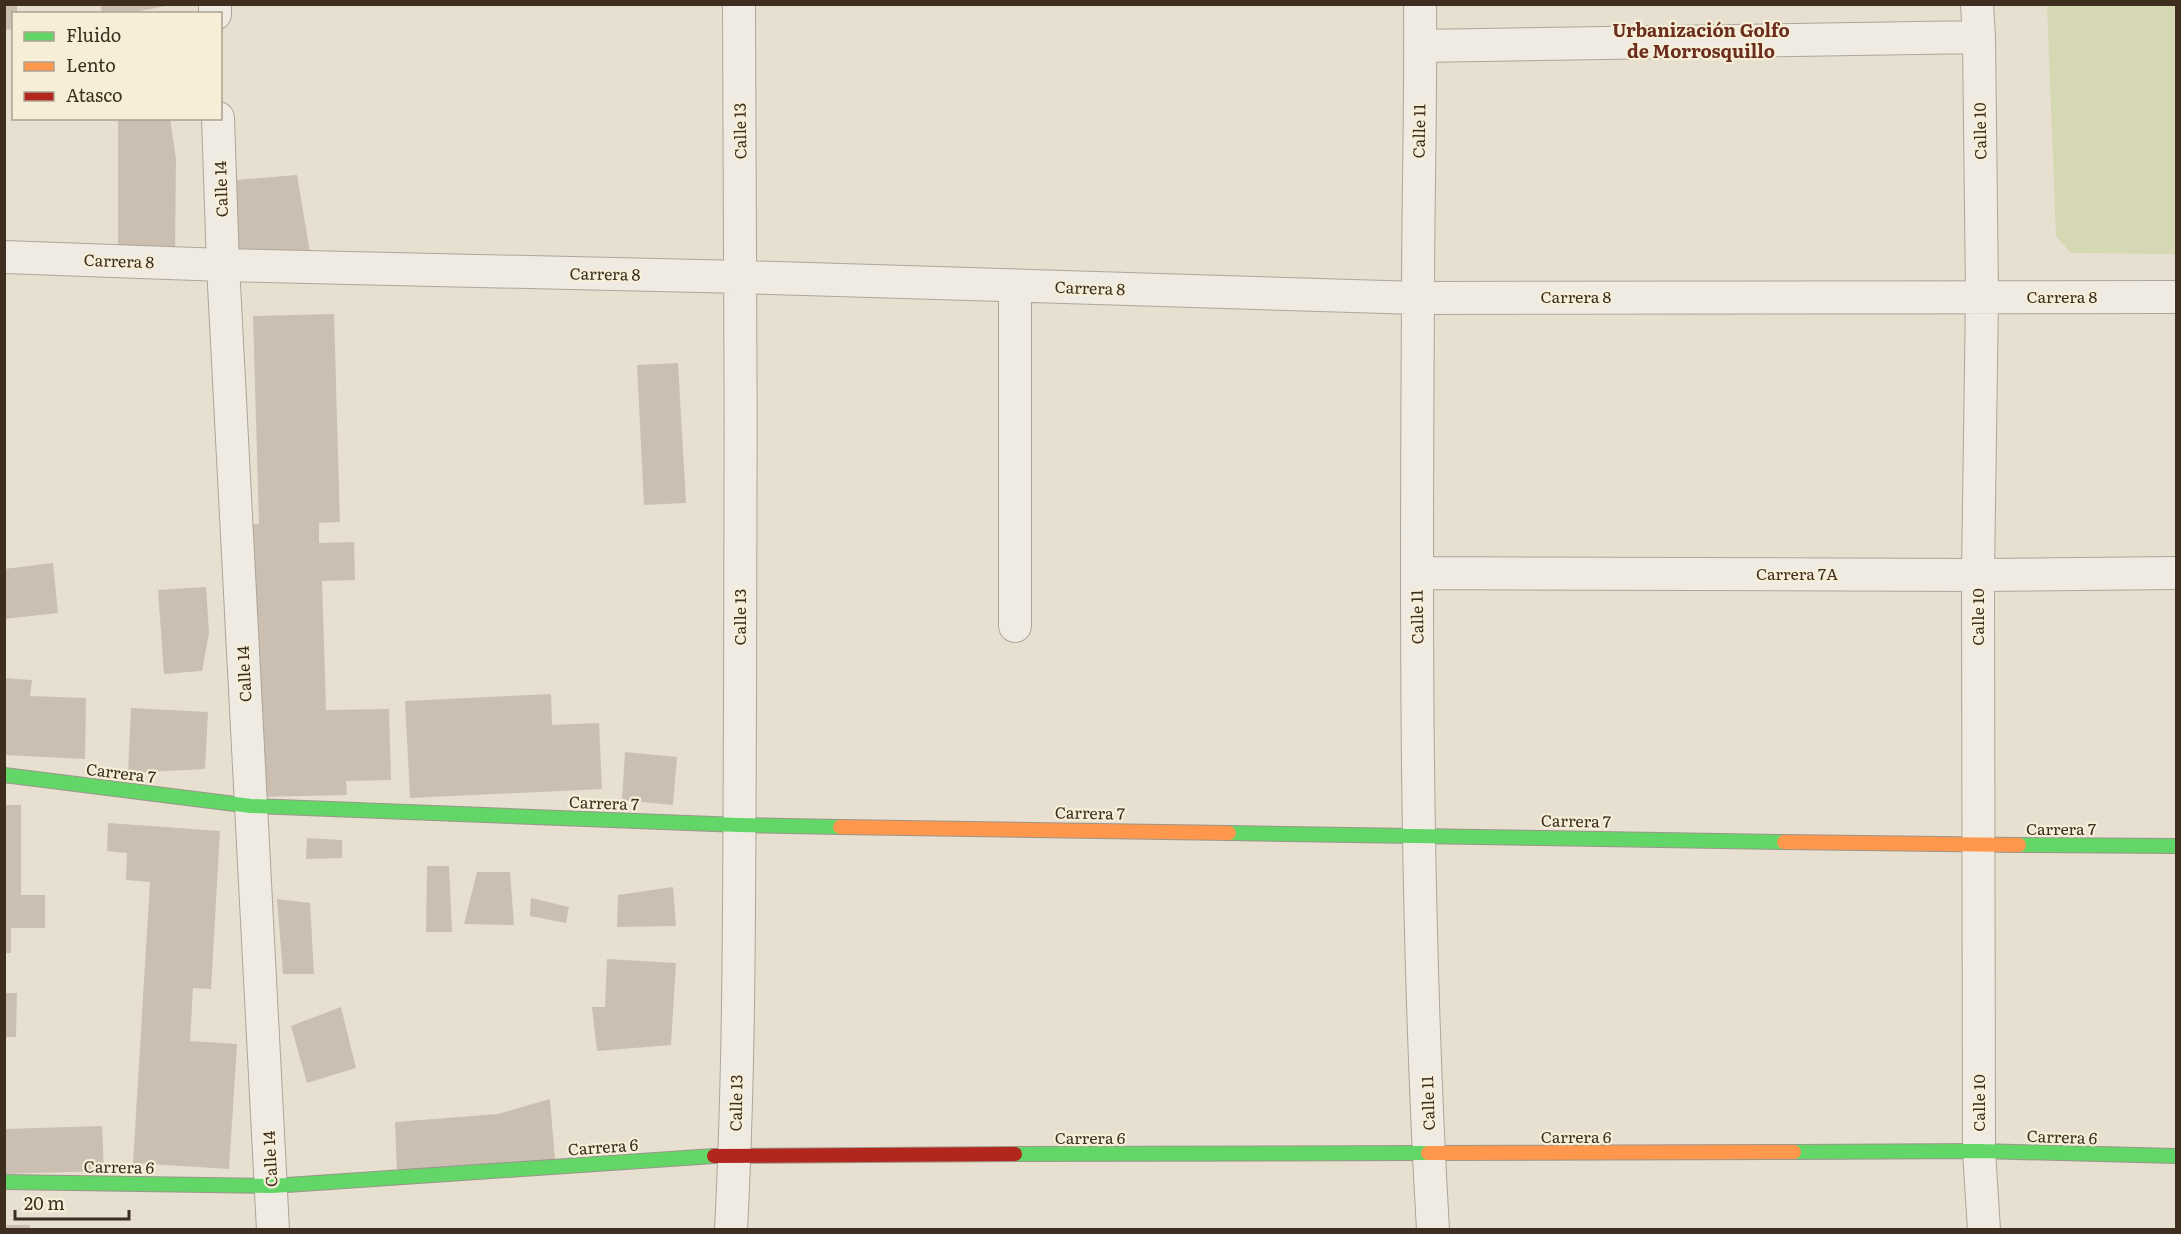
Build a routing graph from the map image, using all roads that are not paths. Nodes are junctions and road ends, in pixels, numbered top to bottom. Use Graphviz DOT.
graph roads {
  1 [pos="739,4"];
  2 [pos="1420,4"];
  3 [pos="1977,4"];
  4 [pos="1979,37"];
  5 [pos="1420,46"];
  6 [pos="218,120"];
  7 [pos="4,257"];
  8 [pos="223,265"];
  9 [pos="742,278"];
  10 [pos="1015,286"];
  11 [pos="1982,296"];
  12 [pos="2176,297"];
  13 [pos="1418,298"];
  14 [pos="1417,573"];
  15 [pos="2176,573"];
  16 [pos="1978,575"];
  17 [pos="1015,626"];
  18 [pos="4,775"];
  19 [pos="251,806"];
  20 [pos="739,825"];
  21 [pos="1419,835"];
  22 [pos="1978,845"];
  23 [pos="2176,846"];
  24 [pos="1979,1151"];
  25 [pos="1429,1154"];
  26 [pos="735,1155"];
  27 [pos="2176,1156"];
  28 [pos="4,1182"];
  29 [pos="272,1186"];
  30 [pos="273,1230"];
  31 [pos="731,1230"];
  32 [pos="1433,1230"];
  33 [pos="1984,1230"];
  1 -- 9 [label="street, Calle 13"];
  2 -- 5 [label="street, Calle 11"];
  3 -- 4 [label="street, Calle 10"];
  4 -- 5 [label="street"];
  4 -- 11 [label="street, Calle 10"];
  5 -- 13 [label="street, Calle 11"];
  6 -- 8 [label="street, Calle 14"];
  7 -- 8 [label="street, Carrera 8"];
  8 -- 9 [label="street, Carrera 8"];
  8 -- 19 [label="street, Calle 14"];
  9 -- 10 [label="street, Carrera 8"];
  9 -- 20 [label="street, Calle 13"];
  10 -- 13 [label="street, Carrera 8"];
  10 -- 17 [label="street"];
  11 -- 12 [label="street, Carrera 8"];
  11 -- 13 [label="street, Carrera 8"];
  11 -- 16 [label="street, Calle 10"];
  13 -- 14 [label="street, Calle 11"];
  14 -- 16 [label="street, Carrera 7A"];
  14 -- 21 [label="street, Calle 11"];
  15 -- 16 [label="street, Carrera 7A"];
  16 -- 22 [label="street, Calle 10"];
  18 -- 19 [label="street, Carrera 7"];
  19 -- 20 [label="street, Carrera 7"];
  19 -- 29 [label="street, Calle 14"];
  20 -- 21 [label="street, Carrera 7"];
  20 -- 26 [label="street, Calle 13"];
  21 -- 22 [label="street, Carrera 7"];
  21 -- 25 [label="street, Calle 11"];
  22 -- 23 [label="street, Carrera 7"];
  22 -- 24 [label="street, Calle 10"];
  24 -- 25 [label="street, Carrera 6"];
  24 -- 27 [label="street, Carrera 6"];
  24 -- 33 [label="street, Calle 10"];
  25 -- 26 [label="street, Carrera 6"];
  25 -- 32 [label="street, Calle 11"];
  26 -- 29 [label="street, Carrera 6"];
  26 -- 31 [label="street, Calle 13"];
  28 -- 29 [label="street, Carrera 6"];
  29 -- 30 [label="street, Calle 14"];
}
